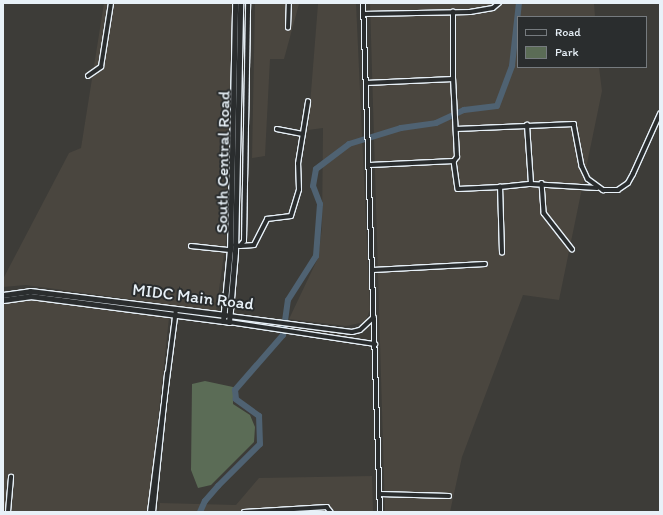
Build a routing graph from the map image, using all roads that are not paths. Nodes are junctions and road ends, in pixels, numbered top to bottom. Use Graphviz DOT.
graph roads {
  1 [pos="111,3"];
  2 [pos="235,3"];
  3 [pos="240,3"];
  4 [pos="248,3"];
  5 [pos="290,3"];
  6 [pos="363,3"];
  7 [pos="499,3"];
  8 [pos="453,12"];
  9 [pos="363,14"];
  10 [pos="288,28"];
  11 [pos="88,76"];
  12 [pos="453,79"];
  13 [pos="366,83"];
  14 [pos="308,102"];
  15 [pos="236,107"];
  16 [pos="660,114"];
  17 [pos="527,126"];
  18 [pos="456,129"];
  19 [pos="277,130"];
  20 [pos="304,134"];
  21 [pos="454,161"];
  22 [pos="370,165"];
  23 [pos="542,183"];
  24 [pos="531,184"];
  25 [pos="500,187"];
  26 [pos="598,188"];
  27 [pos="238,245"];
  28 [pos="191,246"];
  29 [pos="572,248"];
  30 [pos="230,250"];
  31 [pos="502,253"];
  32 [pos="485,264"];
  33 [pos="373,270"];
  34 [pos="3,294"];
  35 [pos="3,300"];
  36 [pos="175,312"];
  37 [pos="227,315"];
  38 [pos="374,317"];
  39 [pos="226,321"];
  40 [pos="375,344"];
  41 [pos="168,373"];
  42 [pos="12,477"];
  43 [pos="380,494"];
  44 [pos="449,496"];
  45 [pos="296,510"];
  46 [pos="8,512"];
  47 [pos="150,512"];
  48 [pos="153,512"];
  49 [pos="244,512"];
  50 [pos="331,512"];
  51 [pos="380,512"];
  1 -- 11 [label="street"];
  2 -- 15 [label="main road, South Central Road"];
  3 -- 15 [label="main road, South Central Road"];
  4 -- 27 [label="street"];
  5 -- 10 [label="street"];
  6 -- 9 [label="street"];
  7 -- 8 [label="street"];
  8 -- 9 [label="street"];
  8 -- 12 [label="street"];
  9 -- 13 [label="street"];
  12 -- 13 [label="street"];
  12 -- 18 [label="street"];
  13 -- 22 [label="street"];
  14 -- 20 [label="street"];
  15 -- 27 [label="main road, South Central Road"];
  15 -- 30 [label="main road, South Central Road"];
  16 -- 26 [label="street"];
  17 -- 18 [label="street"];
  17 -- 24 [label="street"];
  17 -- 26 [label="street"];
  18 -- 21 [label="street"];
  19 -- 20 [label="street"];
  20 -- 27 [label="street"];
  21 -- 22 [label="street"];
  21 -- 25 [label="street"];
  22 -- 33 [label="street"];
  23 -- 24 [label="street"];
  23 -- 26 [label="street"];
  23 -- 29 [label="street"];
  24 -- 25 [label="street"];
  25 -- 31 [label="street"];
  27 -- 37 [label="main road, South Central Road"];
  28 -- 30 [label="street"];
  30 -- 37 [label="main road, South Central Road"];
  32 -- 33 [label="street"];
  33 -- 38 [label="street"];
  34 -- 36 [label="main road, MIDC Main Road"];
  35 -- 36 [label="main road, MIDC Main Road"];
  36 -- 37 [label="main road, MIDC Main Road"];
  36 -- 39 [label="main road, MIDC Main Road"];
  36 -- 41 [label="street"];
  37 -- 38 [label="street, MIDC Main Road"];
  37 -- 39 [label="main road, South Central Road"];
  38 -- 40 [label="street"];
  39 -- 40 [label="street, MIDC Main Road"];
  40 -- 43 [label="street"];
  41 -- 47 [label="street"];
  41 -- 48 [label="street"];
  42 -- 46 [label="street"];
  43 -- 44 [label="street"];
  43 -- 51 [label="street"];
  45 -- 49 [label="street"];
  45 -- 50 [label="street"];
}
